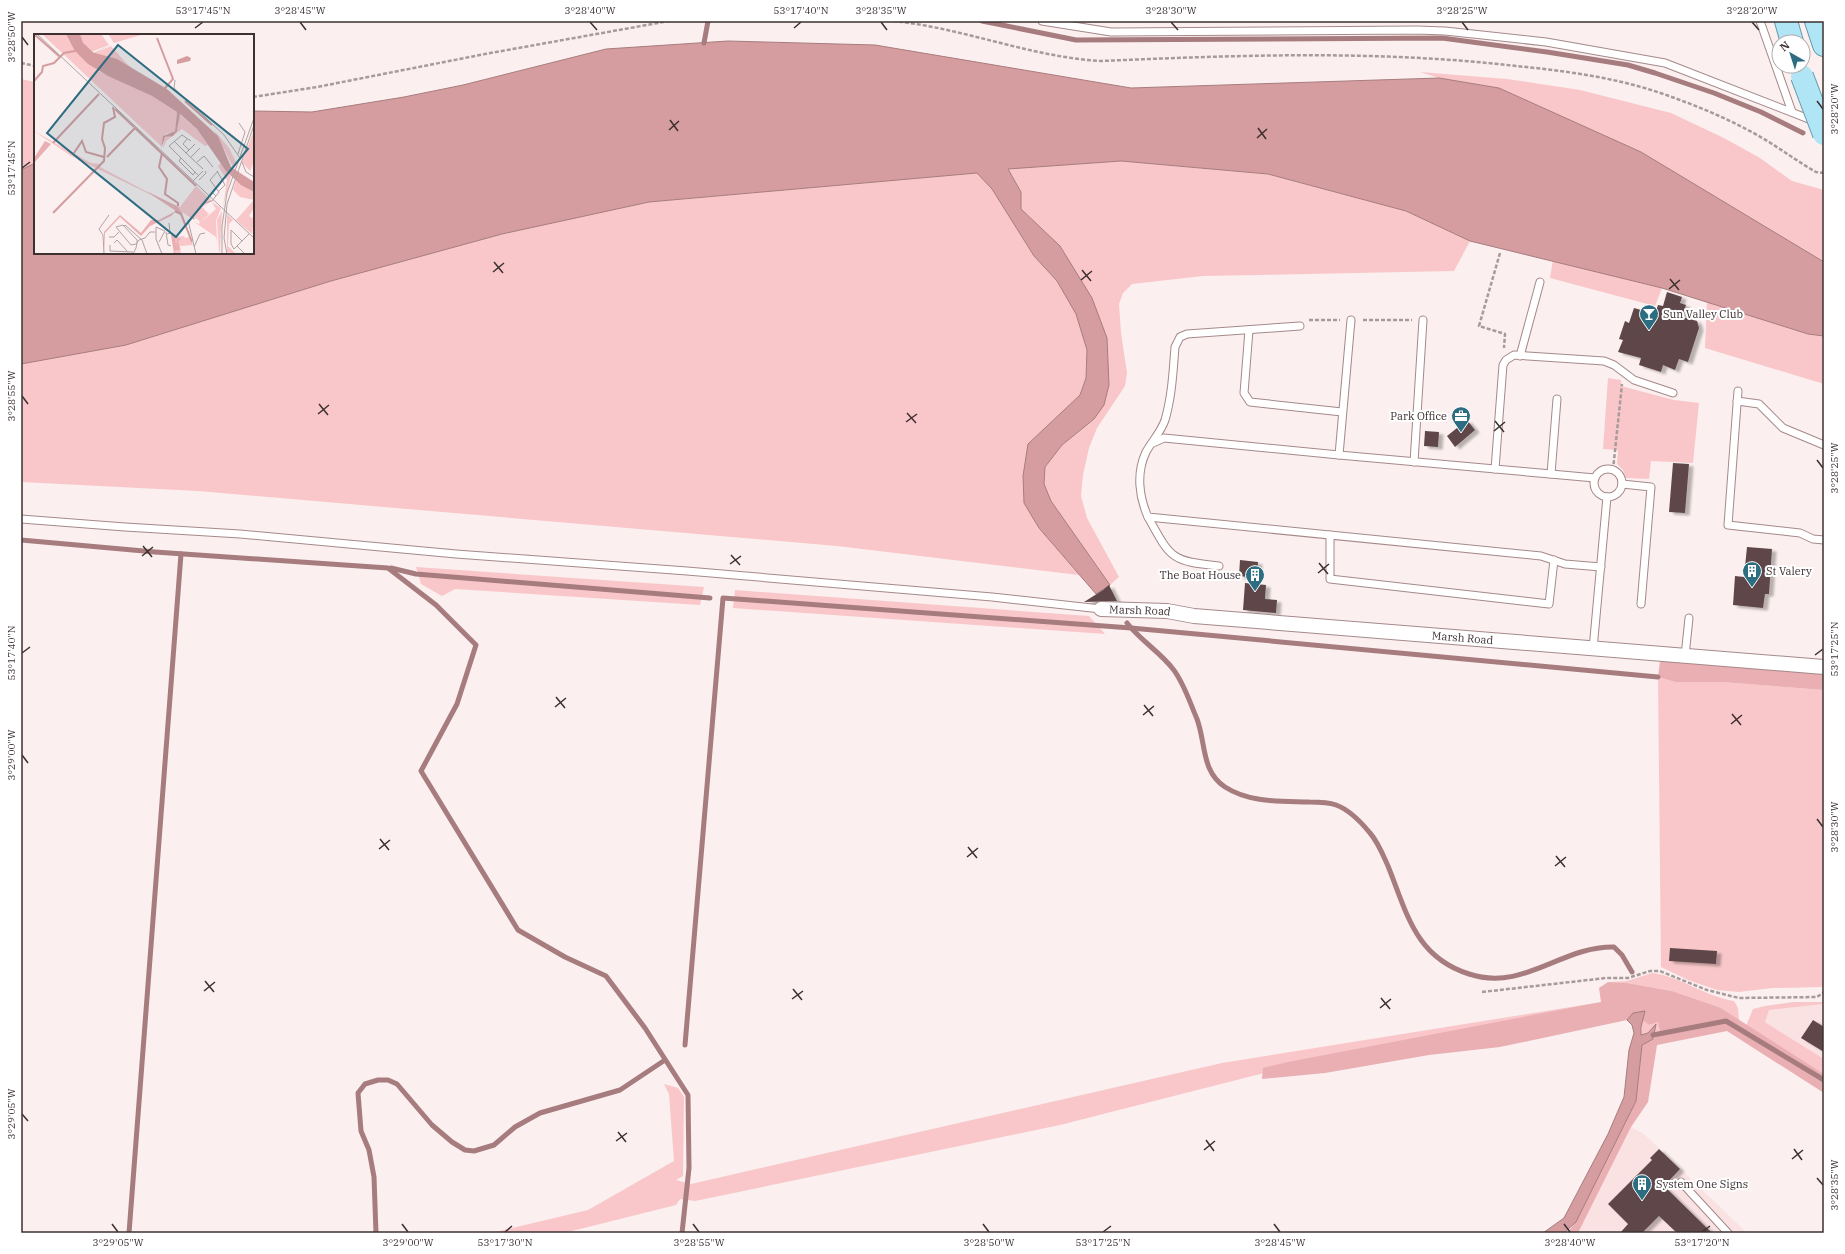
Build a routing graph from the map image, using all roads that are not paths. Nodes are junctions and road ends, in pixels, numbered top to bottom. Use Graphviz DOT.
graph roads {
  1 [pos="1042,21"];
  2 [pos="1760,21"];
  3 [pos="1786,21"];
  4 [pos="1816,21"];
  5 [pos="1790,34"];
  6 [pos="1824,45"];
  7 [pos="1802,74"];
  8 [pos="1792,112"];
  9 [pos="1824,126"];
  10 [pos="1824,134"];
  11 [pos="1540,282"];
  12 [pos="1351,320"];
  13 [pos="1423,320"];
  14 [pos="1300,326"];
  15 [pos="1249,330"];
  16 [pos="1520,356"];
  17 [pos="1738,391"];
  18 [pos="1672,393"];
  19 [pos="1557,399"];
  20 [pos="1737,401"];
  21 [pos="1342,412"];
  22 [pos="1152,444"];
  23 [pos="1824,445"];
  24 [pos="1339,455"];
  25 [pos="1414,462"];
  26 [pos="1495,469"];
  27 [pos="1551,474"];
  28 [pos="1595,478"];
  29 [pos="1622,484"];
  30 [pos="1607,497"];
  31 [pos="1148,517"];
  32 [pos="21,519"];
  33 [pos="1330,535"];
  34 [pos="1824,540"];
  35 [pos="1554,560"];
  36 [pos="1219,566"];
  37 [pos="1601,567"];
  38 [pos="1641,604"];
  39 [pos="1101,609"];
  40 [pos="1689,618"];
  41 [pos="1593,649"];
  42 [pos="1685,656"];
  43 [pos="1824,667"];
  44 [pos="1680,1182"];
  45 [pos="1728,1233"];
  1 -- 8 [label="lane"];
  2 -- 8 [label="lane"];
  3 -- 5 [label="main road"];
  4 -- 6 [label="main road"];
  7 -- 10 [label="main road, bridge"];
  8 -- 9 [label="lane"];
  11 -- 16 [label="lane"];
  12 -- 21 [label="lane"];
  13 -- 25 [label="lane"];
  14 -- 15 [label="lane"];
  15 -- 21 [label="lane"];
  15 -- 22 [label="lane"];
  16 -- 18 [label="lane"];
  16 -- 26 [label="lane"];
  17 -- 20 [label="lane"];
  19 -- 27 [label="lane"];
  20 -- 23 [label="lane"];
  20 -- 34 [label="lane"];
  21 -- 24 [label="lane"];
  22 -- 24 [label="lane"];
  22 -- 31 [label="lane"];
  24 -- 25 [label="lane"];
  25 -- 26 [label="lane"];
  26 -- 27 [label="lane"];
  27 -- 28 [label="lane"];
  28 -- 29 [label="lane"];
  28 -- 30 [label="lane"];
  29 -- 30 [label="lane"];
  29 -- 38 [label="lane"];
  30 -- 37 [label="lane"];
  31 -- 33 [label="lane"];
  31 -- 36 [label="lane"];
  32 -- 39 [label="lane"];
  33 -- 35 [label="lane"];
  33 -- 35 [label="lane"];
  35 -- 37 [label="lane"];
  37 -- 41 [label="lane"];
  39 -- 41 [label="street, Marsh Road"];
  40 -- 42 [label="lane"];
  41 -- 42 [label="street, Marsh Road"];
  42 -- 43 [label="street, Marsh Road"];
  44 -- 45 [label="lane"];
}
